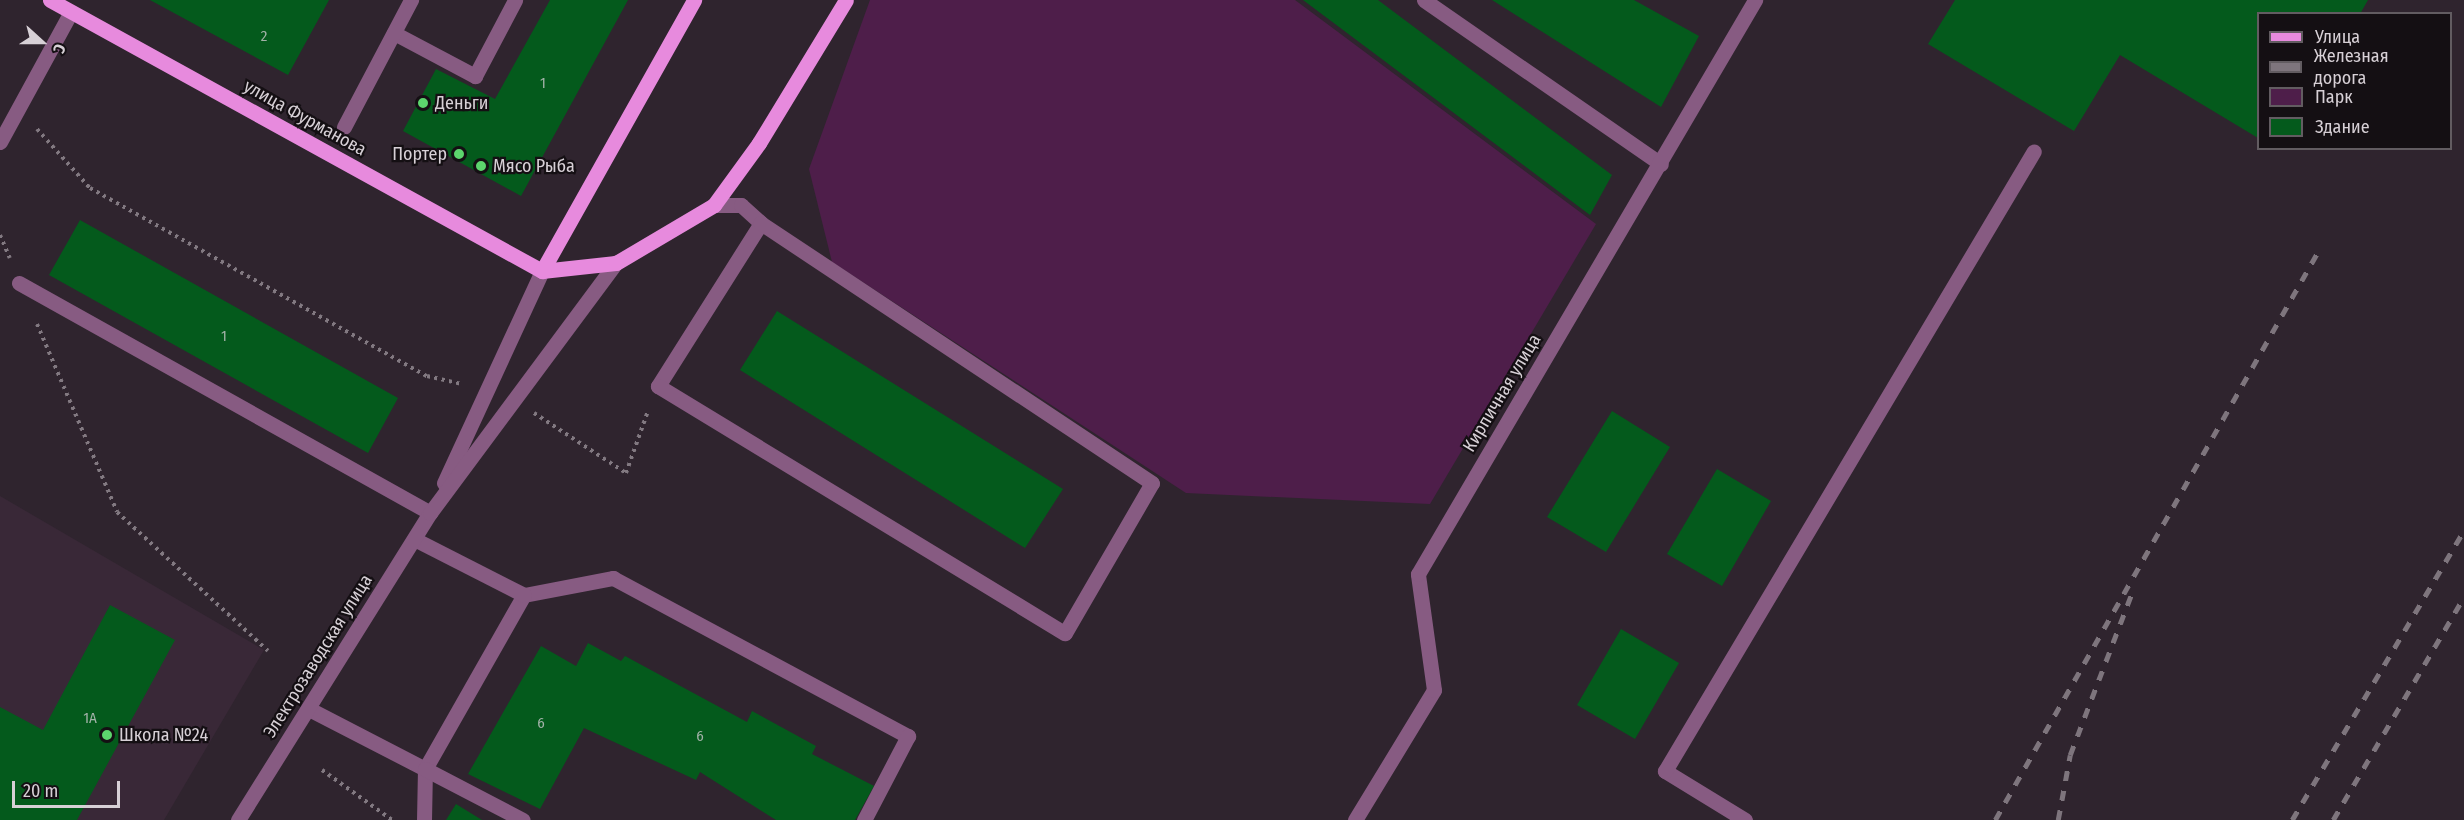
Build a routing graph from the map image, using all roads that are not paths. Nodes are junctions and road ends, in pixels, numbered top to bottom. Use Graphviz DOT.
graph roads {
  1 [pos="50,0"];
  2 [pos="411,0"];
  3 [pos="515,0"];
  4 [pos="694,0"];
  5 [pos="846,0"];
  6 [pos="1424,0"];
  7 [pos="1755,0"];
  8 [pos="71,12"];
  9 [pos="394,33"];
  10 [pos="344,127"];
  11 [pos="0,142"];
  12 [pos="2034,151"];
  13 [pos="1661,164"];
  14 [pos="714,205"];
  15 [pos="760,223"];
  16 [pos="616,263"];
  17 [pos="542,271"];
  18 [pos="19,283"];
  19 [pos="430,513"];
  20 [pos="414,539"];
  21 [pos="524,595"];
  22 [pos="309,709"];
  23 [pos="425,769"];
  24 [pos="238,820"];
  25 [pos="424,820"];
  26 [pos="523,820"];
  27 [pos="864,820"];
  28 [pos="1355,820"];
  29 [pos="1745,820"];
  1 -- 8 [label="main road, улица Фурманова"];
  2 -- 9 [label="street"];
  3 -- 9 [label="street"];
  4 -- 17 [label="main road, Электрозаводская улица"];
  5 -- 14 [label="main road, Электрозаводская улица"];
  6 -- 13 [label="street"];
  7 -- 13 [label="street, Кирпичная улица"];
  8 -- 11 [label="street"];
  8 -- 17 [label="main road, улица Фурманова"];
  9 -- 10 [label="street"];
  12 -- 29 [label="street"];
  13 -- 28 [label="street, Кирпичная улица"];
  14 -- 15 [label="street"];
  14 -- 16 [label="main road, Электрозаводская улица"];
  15 -- 15 [label="street"];
  16 -- 17 [label="main road, Электрозаводская улица"];
  16 -- 19 [label="street, Электрозаводская улица"];
  17 -- 19 [label="street, Электрозаводская улица"];
  18 -- 19 [label="street"];
  19 -- 20 [label="street, Электрозаводская улица"];
  20 -- 21 [label="street"];
  20 -- 22 [label="street, Электрозаводская улица"];
  21 -- 23 [label="street"];
  21 -- 27 [label="street"];
  22 -- 23 [label="street"];
  22 -- 24 [label="street, Электрозаводская улица"];
  23 -- 25 [label="street"];
  23 -- 26 [label="street"];
}
